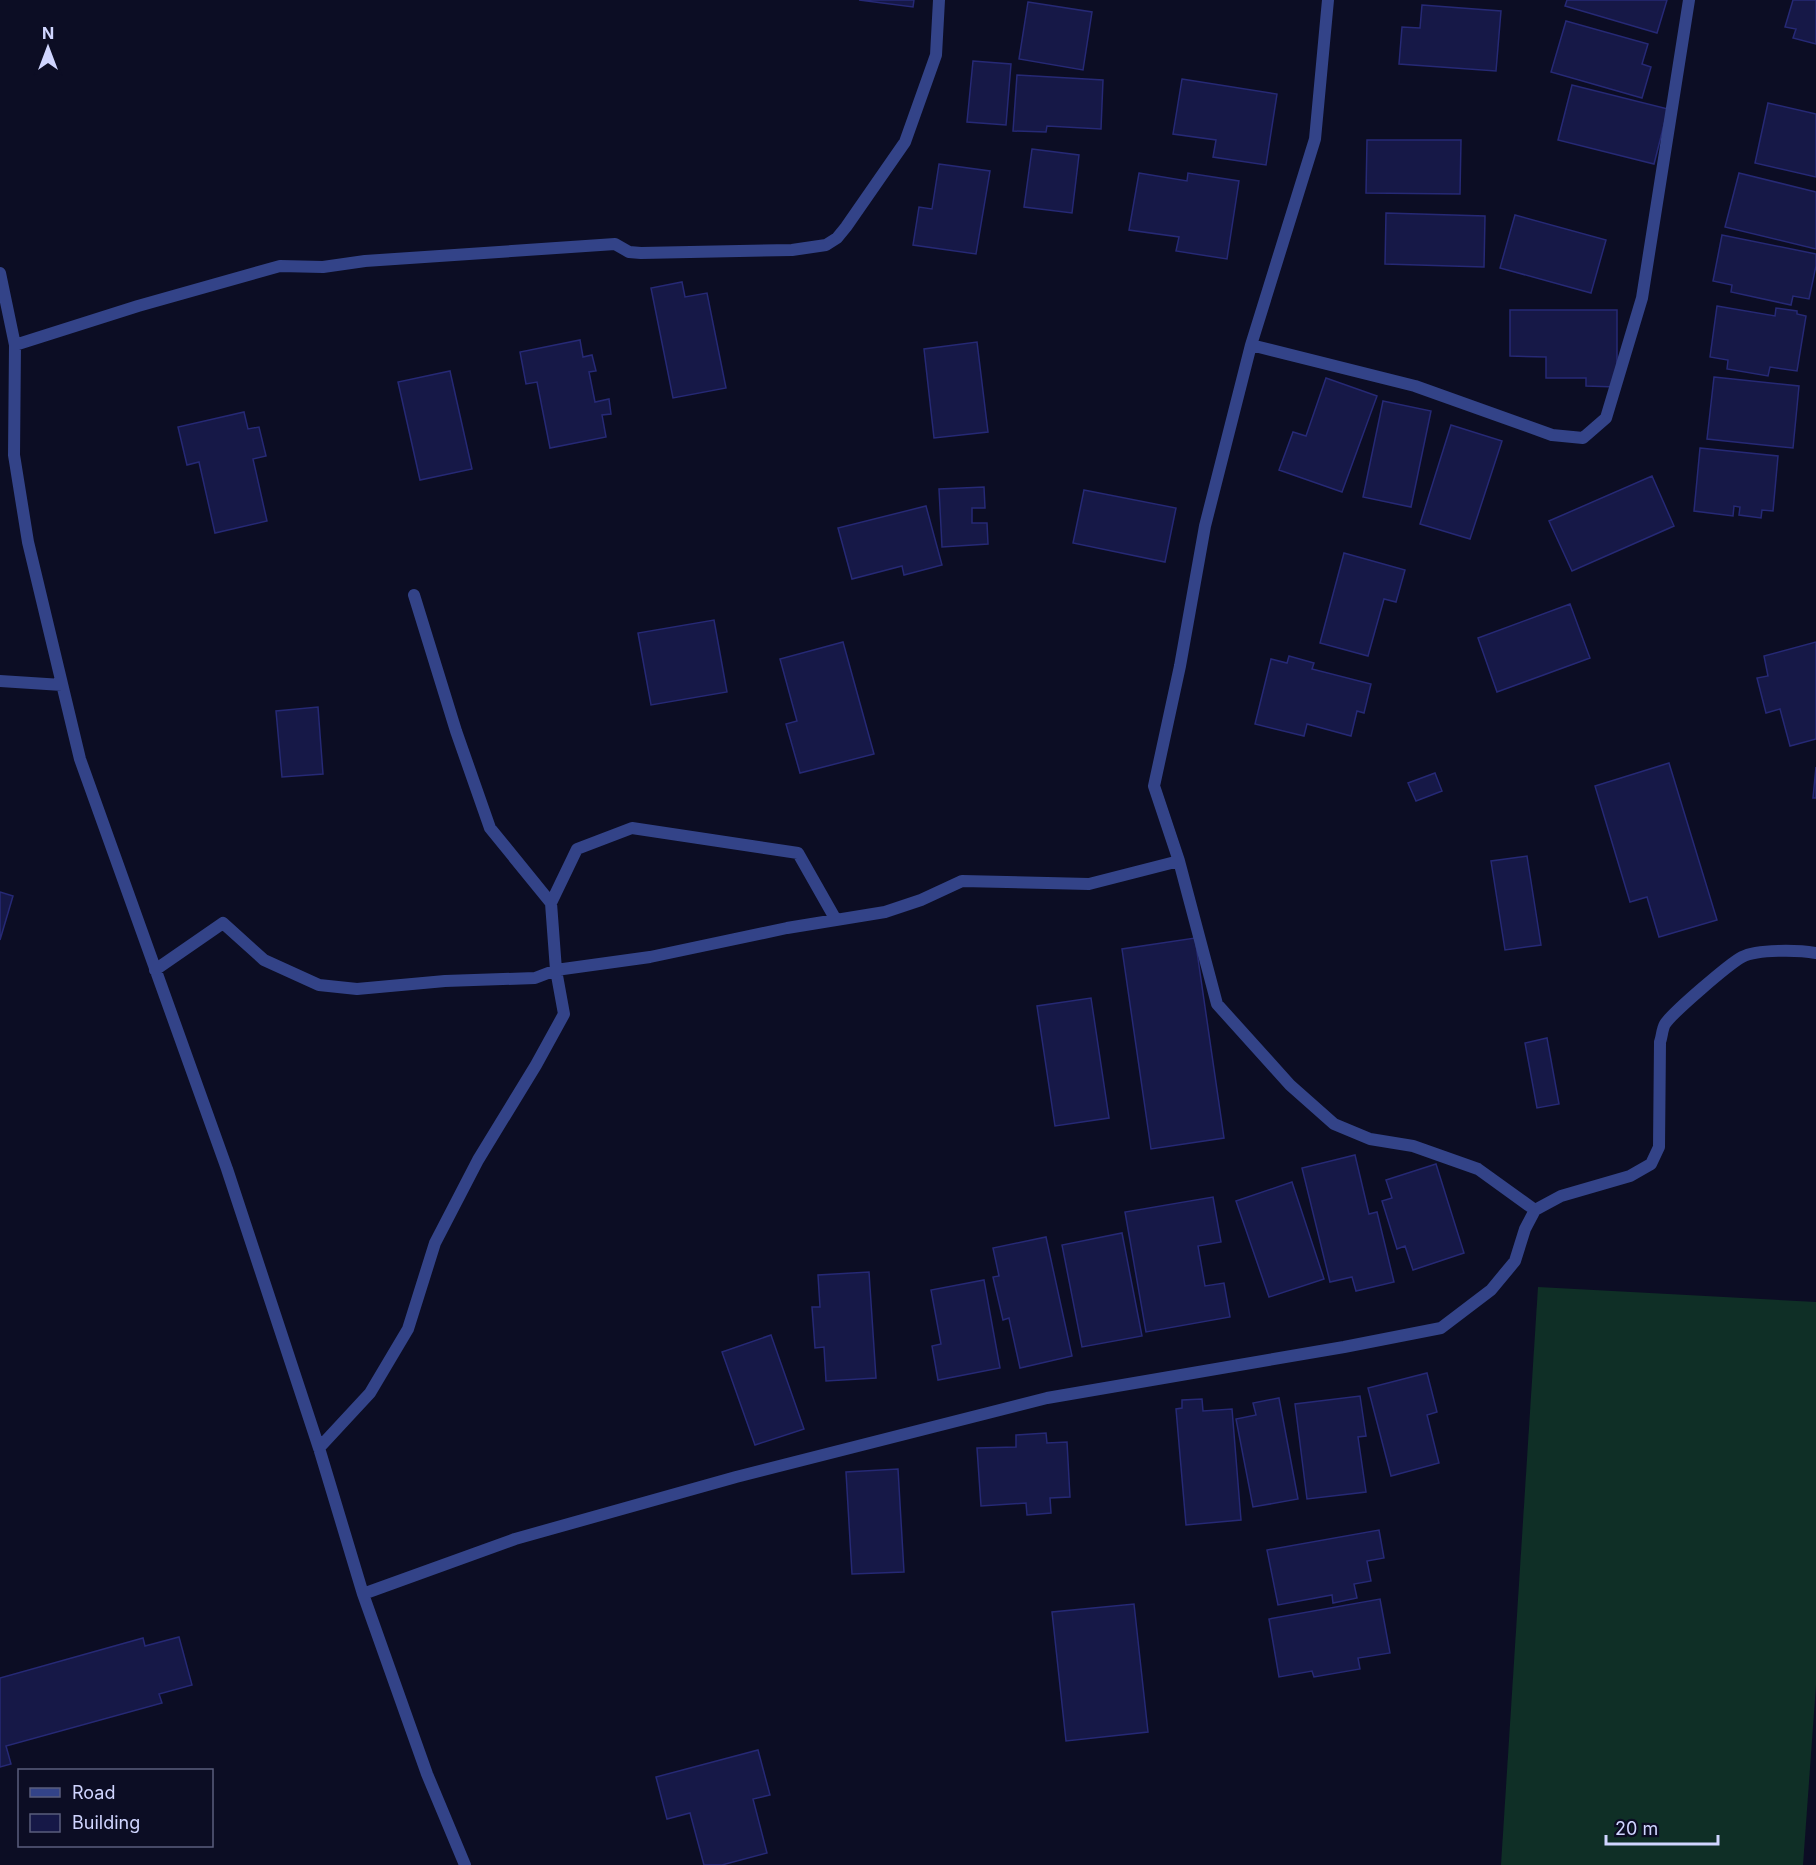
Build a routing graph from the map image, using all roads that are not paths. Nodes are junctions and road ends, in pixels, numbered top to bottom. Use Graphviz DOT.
graph roads {
  1 [pos="939,0"];
  2 [pos="1328,0"];
  3 [pos="1689,0"];
  4 [pos="0,273"];
  5 [pos="15,345"];
  6 [pos="1251,345"];
  7 [pos="0,455"];
  8 [pos="14,455"];
  9 [pos="414,595"];
  10 [pos="0,681"];
  11 [pos="62,685"];
  12 [pos="1179,861"];
  13 [pos="550,903"];
  14 [pos="836,920"];
  15 [pos="1816,953"];
  16 [pos="154,970"];
  17 [pos="556,970"];
  18 [pos="1535,1210"];
  19 [pos="319,1448"];
  20 [pos="363,1594"];
  21 [pos="465,1865"];
  1 -- 5 [label="street"];
  2 -- 6 [label="street"];
  3 -- 6 [label="street"];
  4 -- 5 [label="street"];
  5 -- 8 [label="street"];
  6 -- 12 [label="street"];
  7 -- 8 [label="street"];
  8 -- 11 [label="street"];
  9 -- 13 [label="street"];
  10 -- 11 [label="street"];
  11 -- 16 [label="street"];
  12 -- 14 [label="street"];
  12 -- 18 [label="street"];
  13 -- 14 [label="street"];
  13 -- 17 [label="street"];
  14 -- 17 [label="street"];
  15 -- 18 [label="street"];
  16 -- 17 [label="street"];
  16 -- 19 [label="street"];
  17 -- 19 [label="street"];
  18 -- 20 [label="street"];
  19 -- 20 [label="street"];
  20 -- 21 [label="street"];
}
